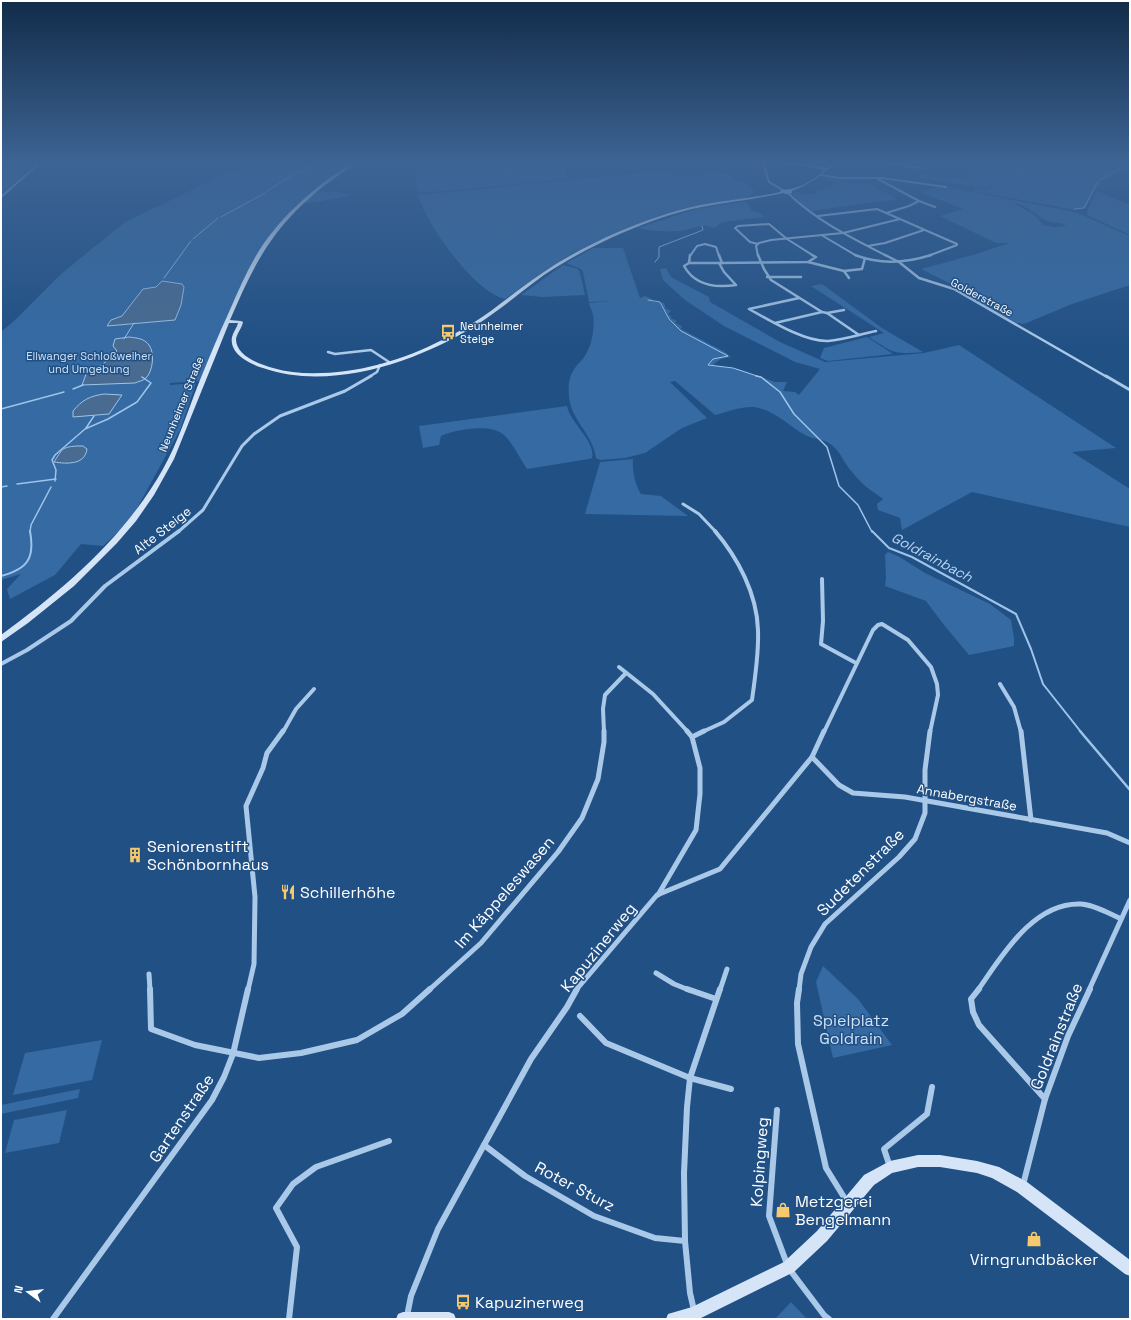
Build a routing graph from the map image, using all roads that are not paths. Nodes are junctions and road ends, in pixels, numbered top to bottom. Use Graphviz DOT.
graph roads {
  1 [pos="282,223"];
  2 [pos="647,223"];
  3 [pos="827,223"];
  4 [pos="885,223"];
  5 [pos="908,223"];
  6 [pos="924,230"];
  7 [pos="843,233"];
  8 [pos="823,236"];
  9 [pos="787,239"];
  10 [pos="758,244"];
  11 [pos="868,246"];
  12 [pos="865,258"];
  13 [pos="808,262"];
  14 [pos="899,262"];
  15 [pos="689,263"];
  16 [pos="720,263"];
  17 [pos="762,263"];
  18 [pos="844,271"];
  19 [pos="767,276"];
  20 [pos="801,277"];
  21 [pos="849,278"];
  22 [pos="799,298"];
  23 [pos="844,310"];
  24 [pos="822,312"];
  25 [pos="827,313"];
  26 [pos="227,321"];
  27 [pos="775,323"];
  28 [pos="876,331"];
  29 [pos="859,335"];
  30 [pos="328,352"];
  31 [pos="390,362"];
  32 [pos="380,365"];
  33 [pos="1130,390"];
  34 [pos="684,504"];
  35 [pos="822,579"];
  36 [pos="878,625"];
  37 [pos="1,639"];
  38 [pos="856,663"];
  39 [pos="1,664"];
  40 [pos="619,667"];
  41 [pos="626,673"];
  42 [pos="1000,684"];
  43 [pos="314,689"];
  44 [pos="692,737"];
  45 [pos="812,757"];
  46 [pos="926,801"];
  47 [pos="1031,820"];
  48 [pos="1130,843"];
  49 [pos="657,895"];
  50 [pos="1130,900"];
  51 [pos="1121,919"];
  52 [pos="726,969"];
  53 [pos="656,973"];
  54 [pos="149,974"];
  55 [pos="716,999"];
  56 [pos="580,1016"];
  57 [pos="233,1054"];
  58 [pos="690,1078"];
  59 [pos="932,1087"];
  60 [pos="731,1089"];
  61 [pos="1045,1099"];
  62 [pos="777,1110"];
  63 [pos="389,1141"];
  64 [pos="484,1145"];
  65 [pos="890,1167"];
  66 [pos="1022,1187"];
  67 [pos="848,1204"];
  68 [pos="685,1241"];
  69 [pos="789,1267"];
  70 [pos="1130,1270"];
  71 [pos="695,1317"];
  72 [pos="53,1319"];
  73 [pos="289,1319"];
  74 [pos="403,1319"];
  75 [pos="407,1319"];
  76 [pos="449,1319"];
  77 [pos="673,1319"];
  78 [pos="829,1319"];
  1 -- 26 [label="street, Neunheimer Straße"];
  2 -- 31 [label="street"];
  3 -- 7 [label="street, Golderstraße"];
  4 -- 7 [label="street"];
  5 -- 6 [label="street"];
  6 -- 11 [label="street"];
  6 -- 14 [label="street"];
  7 -- 8 [label="street"];
  7 -- 11 [label="street, Golderstraße"];
  8 -- 9 [label="street"];
  8 -- 12 [label="street"];
  9 -- 10 [label="street"];
  9 -- 10 [label="street"];
  9 -- 13 [label="street"];
  10 -- 17 [label="street"];
  11 -- 14 [label="street, Golderstraße"];
  12 -- 14 [label="street"];
  12 -- 18 [label="street"];
  13 -- 17 [label="street"];
  13 -- 18 [label="street"];
  14 -- 33 [label="street, Golderstraße"];
  15 -- 16 [label="street"];
  15 -- 16 [label="street"];
  15 -- 16 [label="street"];
  16 -- 17 [label="street"];
  17 -- 19 [label="street"];
  18 -- 21 [label="street"];
  19 -- 20 [label="street"];
  19 -- 22 [label="street"];
  22 -- 24 [label="street"];
  22 -- 27 [label="street"];
  23 -- 25 [label="street"];
  24 -- 25 [label="street"];
  24 -- 27 [label="street"];
  25 -- 29 [label="street"];
  26 -- 32 [label="street"];
  26 -- 37 [label="street, Neunheimer Straße"];
  27 -- 29 [label="street"];
  28 -- 29 [label="street"];
  30 -- 31 [label="street"];
  31 -- 32 [label="street"];
  32 -- 39 [label="street, Alte Steige"];
  34 -- 44 [label="street"];
  35 -- 38 [label="street"];
  36 -- 38 [label="street, Kapuzinerweg"];
  36 -- 46 [label="street, Sudetenstraße"];
  38 -- 45 [label="street, Kapuzinerweg"];
  40 -- 41 [label="street"];
  41 -- 44 [label="street"];
  41 -- 57 [label="street, Im Käppeleswasen"];
  42 -- 47 [label="street"];
  43 -- 57 [label="street, Gartenstraße"];
  44 -- 49 [label="street"];
  45 -- 46 [label="street, Annabergstraße"];
  45 -- 49 [label="street, Kapuzinerweg"];
  46 -- 47 [label="street, Annabergstraße"];
  46 -- 67 [label="street, Sudetenstraße"];
  47 -- 48 [label="street, Annabergstraße"];
  49 -- 64 [label="street, Kapuzinerweg"];
  50 -- 51 [label="street, Goldrainstraße"];
  51 -- 61 [label="street, Goldrainstraße"];
  51 -- 61 [label="street"];
  52 -- 55 [label="street"];
  53 -- 55 [label="street"];
  54 -- 57 [label="street, Im Käppeleswasen"];
  55 -- 58 [label="street"];
  56 -- 58 [label="street"];
  57 -- 72 [label="street, Gartenstraße"];
  58 -- 60 [label="street"];
  58 -- 68 [label="street"];
  59 -- 65 [label="street"];
  61 -- 66 [label="street, Goldrainstraße"];
  62 -- 69 [label="street, Kolpingweg"];
  63 -- 73 [label="street"];
  64 -- 68 [label="street, Roter Sturz"];
  64 -- 75 [label="street, Kapuzinerweg"];
  65 -- 66 [label="street"];
  65 -- 67 [label="street"];
  66 -- 70 [label="street"];
  67 -- 69 [label="street"];
  68 -- 71 [label="street"];
  69 -- 71 [label="street"];
  69 -- 78 [label="street, Kolpingweg"];
  71 -- 77 [label="street"];
  74 -- 75 [label="street"];
  75 -- 76 [label="street"];
}
